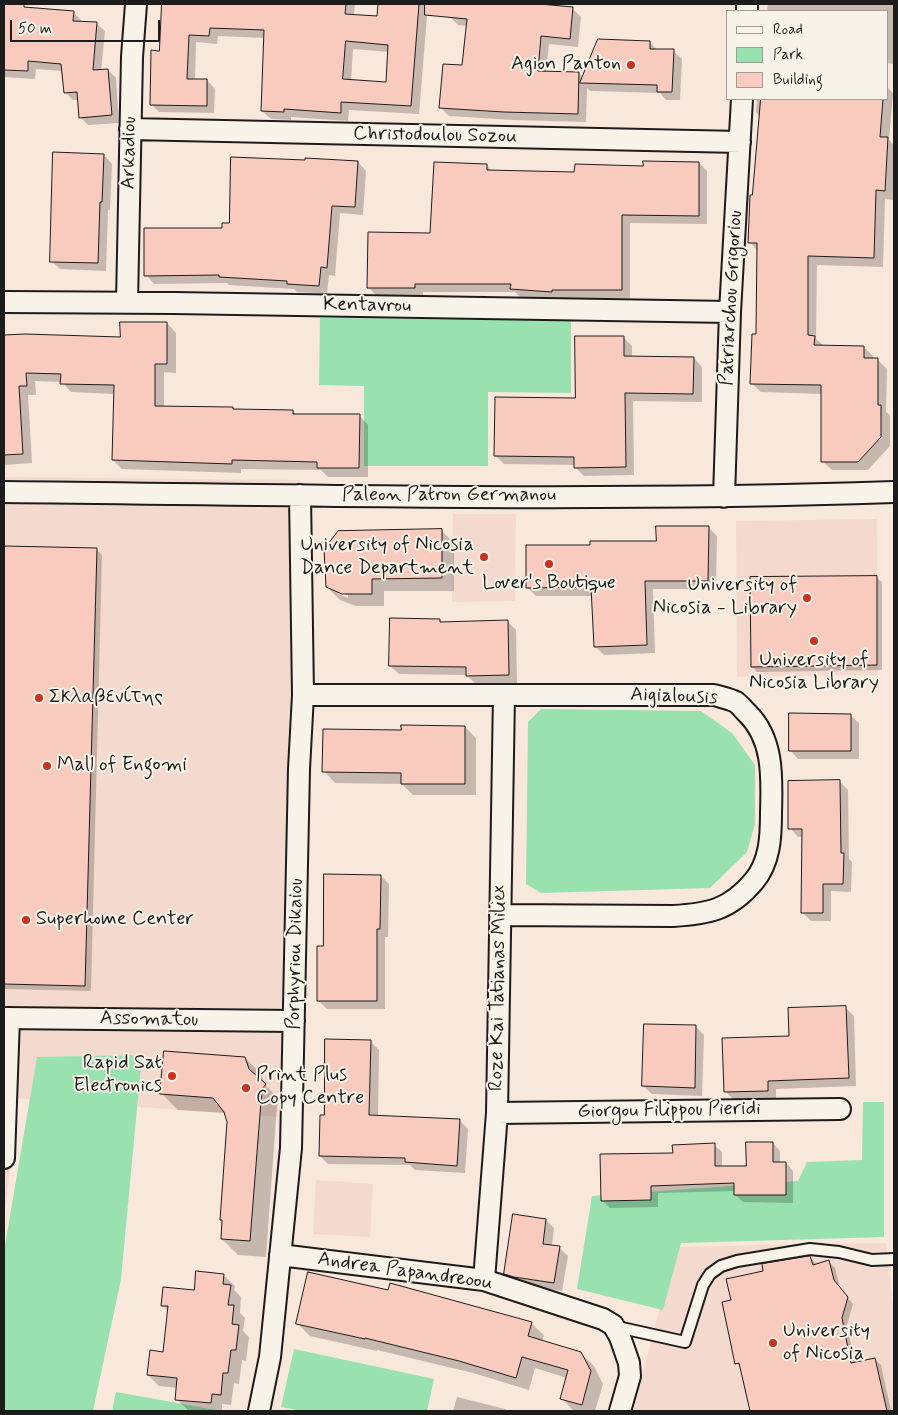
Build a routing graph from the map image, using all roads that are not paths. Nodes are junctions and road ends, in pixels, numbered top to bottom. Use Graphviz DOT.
graph roads {
  1 [pos="136,4"];
  2 [pos="742,100"];
  3 [pos="130,129"];
  4 [pos="740,142"];
  5 [pos="4,302"];
  6 [pos="127,302"];
  7 [pos="730,312"];
  8 [pos="4,492"];
  9 [pos="894,492"];
  10 [pos="300,495"];
  11 [pos="724,497"];
  12 [pos="303,695"];
  13 [pos="504,695"];
  14 [pos="500,915"];
  15 [pos="6,1018"];
  16 [pos="294,1021"];
  17 [pos="840,1109"];
  18 [pos="497,1113"];
  19 [pos="4,1158"];
  20 [pos="280,1255"];
  21 [pos="894,1258"];
  22 [pos="484,1280"];
  23 [pos="613,1326"];
  24 [pos="259,1411"];
  25 [pos="620,1411"];
  1 -- 3 [label="street, Arkadiou"];
  2 -- 4 [label="street, Patriarchou Grigoriou"];
  3 -- 4 [label="street, Christodoulou Sozou"];
  3 -- 6 [label="street, Arkadiou"];
  4 -- 7 [label="street, Patriarchou Grigoriou"];
  5 -- 6 [label="street, Kentavrou"];
  6 -- 7 [label="street, Kentavrou"];
  7 -- 11 [label="street, Patriarchou Grigoriou"];
  8 -- 10 [label="street, Paleon Patron Germanou"];
  9 -- 11 [label="street, Paleon Patron Germanou"];
  10 -- 11 [label="street, Paleon Patron Germanou"];
  10 -- 12 [label="street, Porphyriou Dikaiou"];
  12 -- 13 [label="street, Aigialousis"];
  12 -- 16 [label="street, Porphyriou Dikaiou"];
  13 -- 14 [label="street, Roze Kai Tatianas Miliex"];
  13 -- 14 [label="street, Aigialousis"];
  14 -- 18 [label="street, Roze Kai Tatianas Miliex"];
  15 -- 16 [label="street, Assomatou"];
  15 -- 19 [label="street"];
  16 -- 20 [label="street, Porphyriou Dikaiou"];
  17 -- 18 [label="street, Giorgou Filippou Pieridi"];
  18 -- 22 [label="street, Roze Kai Tatianas Miliex"];
  20 -- 22 [label="street, Andrea Papandreoou"];
  20 -- 24 [label="street, Porphyriou Dikaiou"];
  21 -- 23 [label="lane"];
  22 -- 23 [label="street, Andrea Papandreoou"];
  23 -- 25 [label="street"];
}
